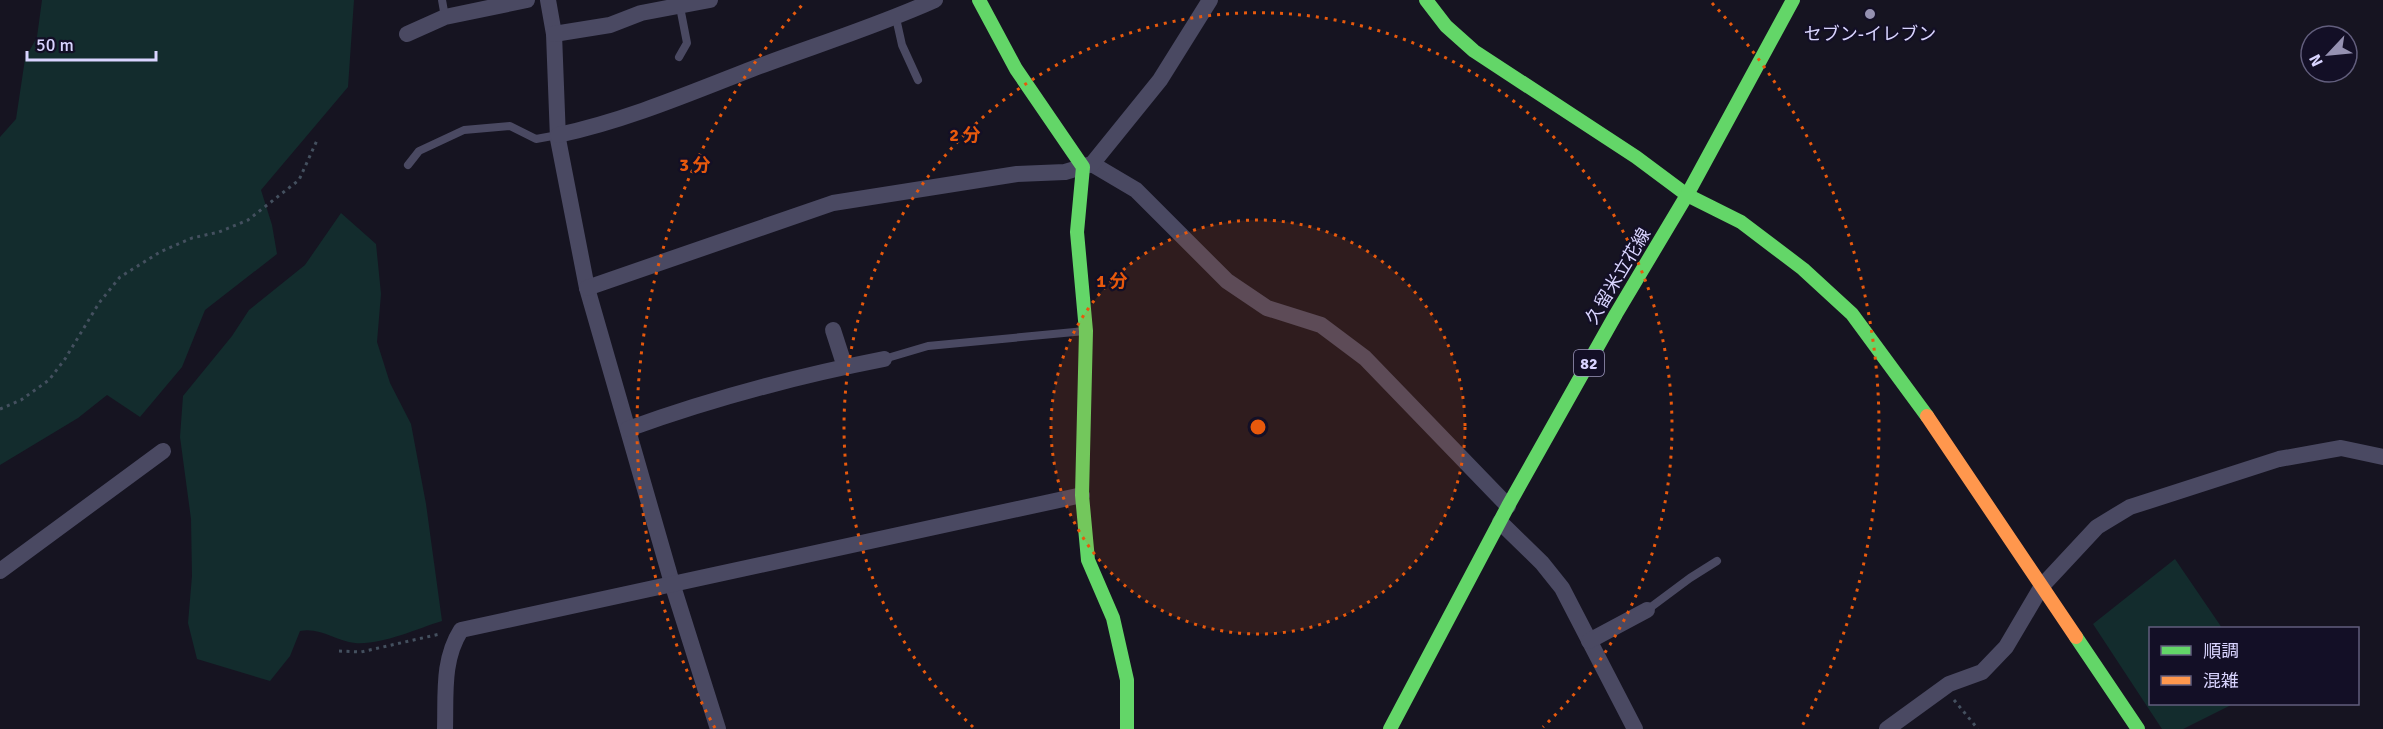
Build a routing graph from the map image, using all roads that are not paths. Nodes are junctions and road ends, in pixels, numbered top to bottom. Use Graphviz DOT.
graph roads {
  1 [pos="527,0"];
  2 [pos="548,0"];
  3 [pos="710,0"];
  4 [pos="934,0"];
  5 [pos="979,0"];
  6 [pos="1210,0"];
  7 [pos="1426,0"];
  8 [pos="1793,0"];
  9 [pos="680,7"];
  10 [pos="444,8"];
  11 [pos="896,18"];
  12 [pos="407,34"];
  13 [pos="554,34"];
  14 [pos="679,57"];
  15 [pos="918,80"];
  16 [pos="558,135"];
  17 [pos="408,165"];
  18 [pos="1088,166"];
  19 [pos="1687,195"];
  20 [pos="587,288"];
  21 [pos="833,330"];
  22 [pos="1086,331"];
  23 [pos="884,359"];
  24 [pos="845,367"];
  25 [pos="627,429"];
  26 [pos="164,451"];
  27 [pos="2383,457"];
  28 [pos="1082,495"];
  29 [pos="1508,506"];
  30 [pos="1500,522"];
  31 [pos="1717,561"];
  32 [pos="0,571"];
  33 [pos="672,583"];
  34 [pos="2042,586"];
  35 [pos="1647,610"];
  36 [pos="1589,641"];
  37 [pos="445,729"];
  38 [pos="718,729"];
  39 [pos="1127,729"];
  40 [pos="1390,729"];
  41 [pos="1635,729"];
  42 [pos="1887,729"];
  43 [pos="2138,729"];
  1 -- 10 [label="street"];
  2 -- 13 [label="street"];
  3 -- 9 [label="street"];
  4 -- 11 [label="street"];
  5 -- 18 [label="street"];
  6 -- 18 [label="street"];
  7 -- 19 [label="street"];
  8 -- 19 [label="street, 久留米立花線 / 82"];
  9 -- 13 [label="street"];
  9 -- 14 [label="lane"];
  10 -- 12 [label="street"];
  11 -- 15 [label="lane"];
  11 -- 16 [label="street"];
  13 -- 16 [label="street"];
  16 -- 17 [label="lane"];
  16 -- 20 [label="street"];
  18 -- 20 [label="street"];
  18 -- 22 [label="street"];
  18 -- 29 [label="street"];
  19 -- 29 [label="street, 久留米立花線 / 82"];
  19 -- 34 [label="street"];
  20 -- 25 [label="street"];
  21 -- 24 [label="street"];
  22 -- 23 [label="lane"];
  22 -- 28 [label="street"];
  23 -- 24 [label="street"];
  24 -- 25 [label="street"];
  25 -- 33 [label="street"];
  26 -- 32 [label="street"];
  27 -- 34 [label="street"];
  28 -- 33 [label="street"];
  28 -- 39 [label="street"];
  29 -- 30 [label="street, 久留米立花線 / 82"];
  30 -- 36 [label="street"];
  30 -- 40 [label="street, 久留米立花線 / 82"];
  31 -- 35 [label="lane"];
  33 -- 37 [label="street"];
  33 -- 38 [label="street"];
  34 -- 42 [label="street"];
  34 -- 43 [label="street"];
  35 -- 36 [label="street"];
  36 -- 41 [label="street"];
}
